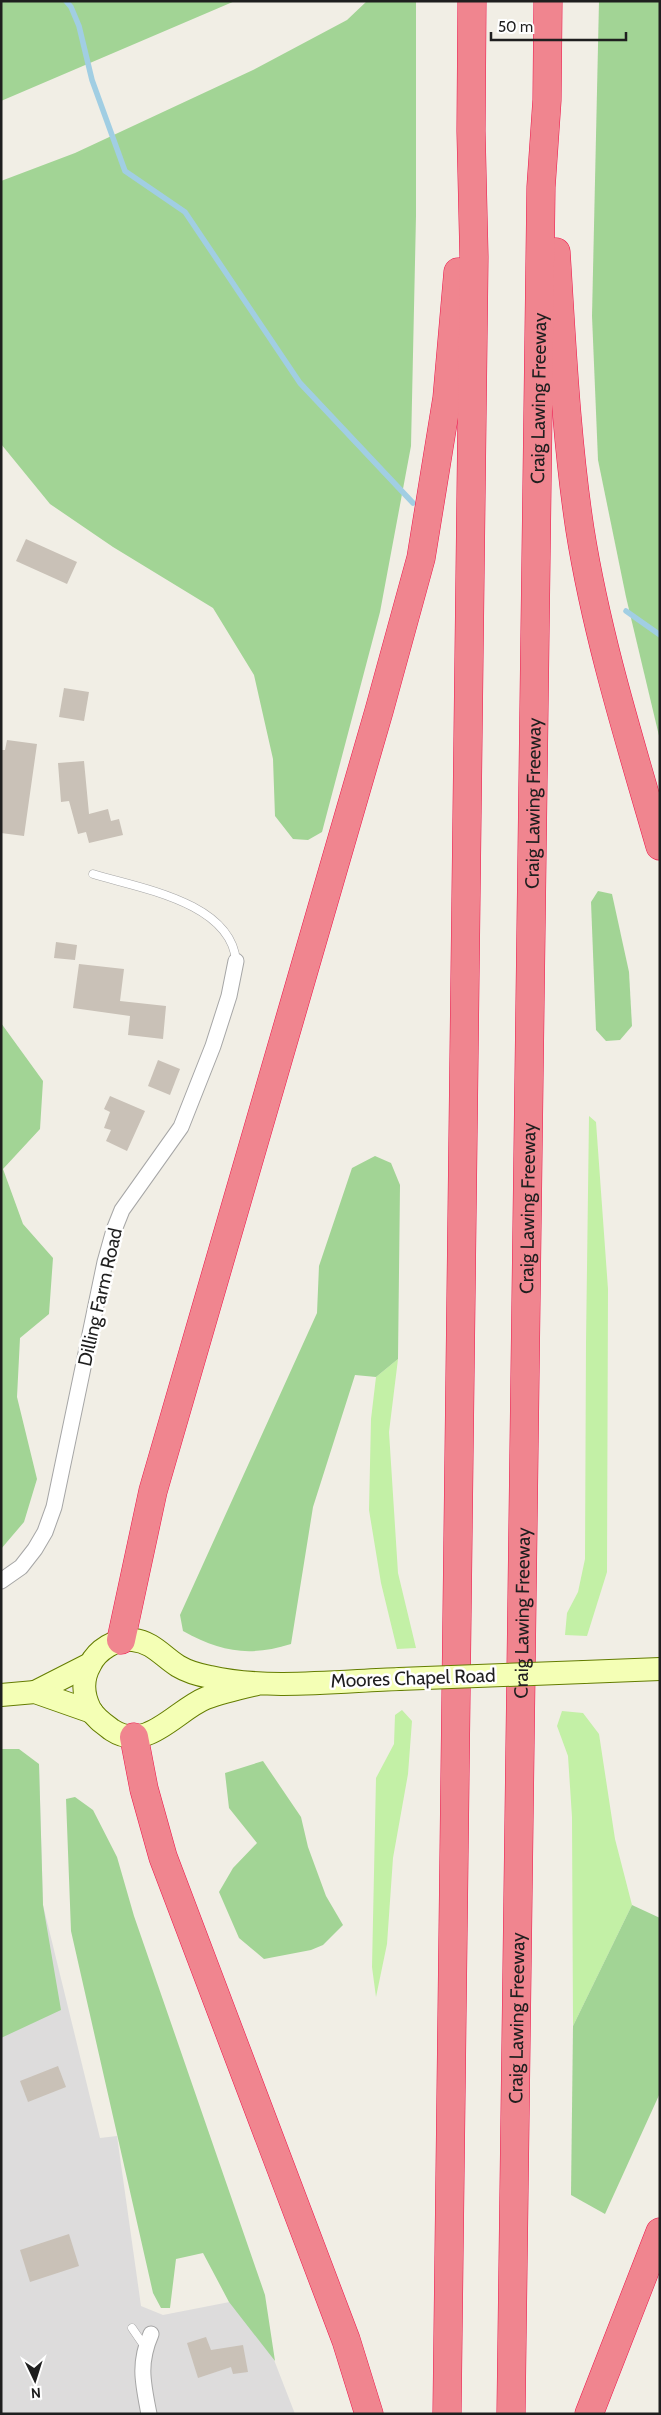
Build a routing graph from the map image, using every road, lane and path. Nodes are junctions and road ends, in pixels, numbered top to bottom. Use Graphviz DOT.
graph roads {
  1 [pos="472,1"];
  2 [pos="548,1"];
  3 [pos="547,100"];
  4 [pos="471,131"];
  5 [pos="660,846"];
  6 [pos="92,874"];
  7 [pos="236,961"];
  8 [pos="1,1580"];
  9 [pos="121,1640"];
  10 [pos="90,1664"];
  11 [pos="660,1669"];
  12 [pos="257,1684"];
  13 [pos="34,1692"];
  14 [pos="1,1695"];
  15 [pos="92,1712"];
  16 [pos="134,1737"];
  17 [pos="660,2232"];
  18 [pos="132,2328"];
  19 [pos="148,2341"];
  20 [pos="149,2414"];
  21 [pos="369,2414"];
  22 [pos="447,2414"];
  23 [pos="512,2414"];
  24 [pos="588,2414"];
  1 -- 4 [label="highway"];
  2 -- 3 [label="highway, Craig Lawing Freeway"];
  3 -- 5 [label="highway"];
  3 -- 23 [label="highway, Craig Lawing Freeway"];
  4 -- 9 [label="highway"];
  4 -- 22 [label="highway"];
  6 -- 7 [label="lane"];
  7 -- 8 [label="street, Dilling Farm Road"];
  9 -- 10 [label="main road"];
  9 -- 12 [label="main road, Moores Chapel Road"];
  10 -- 13 [label="main road"];
  10 -- 15 [label="main road"];
  11 -- 12 [label="main road, Moores Chapel Road, bridge"];
  12 -- 16 [label="main road, Moores Chapel Road"];
  13 -- 14 [label="main road"];
  13 -- 15 [label="main road"];
  15 -- 16 [label="main road"];
  16 -- 21 [label="highway"];
  17 -- 24 [label="highway"];
  18 -- 19 [label="lane"];
  19 -- 20 [label="street"];
}
